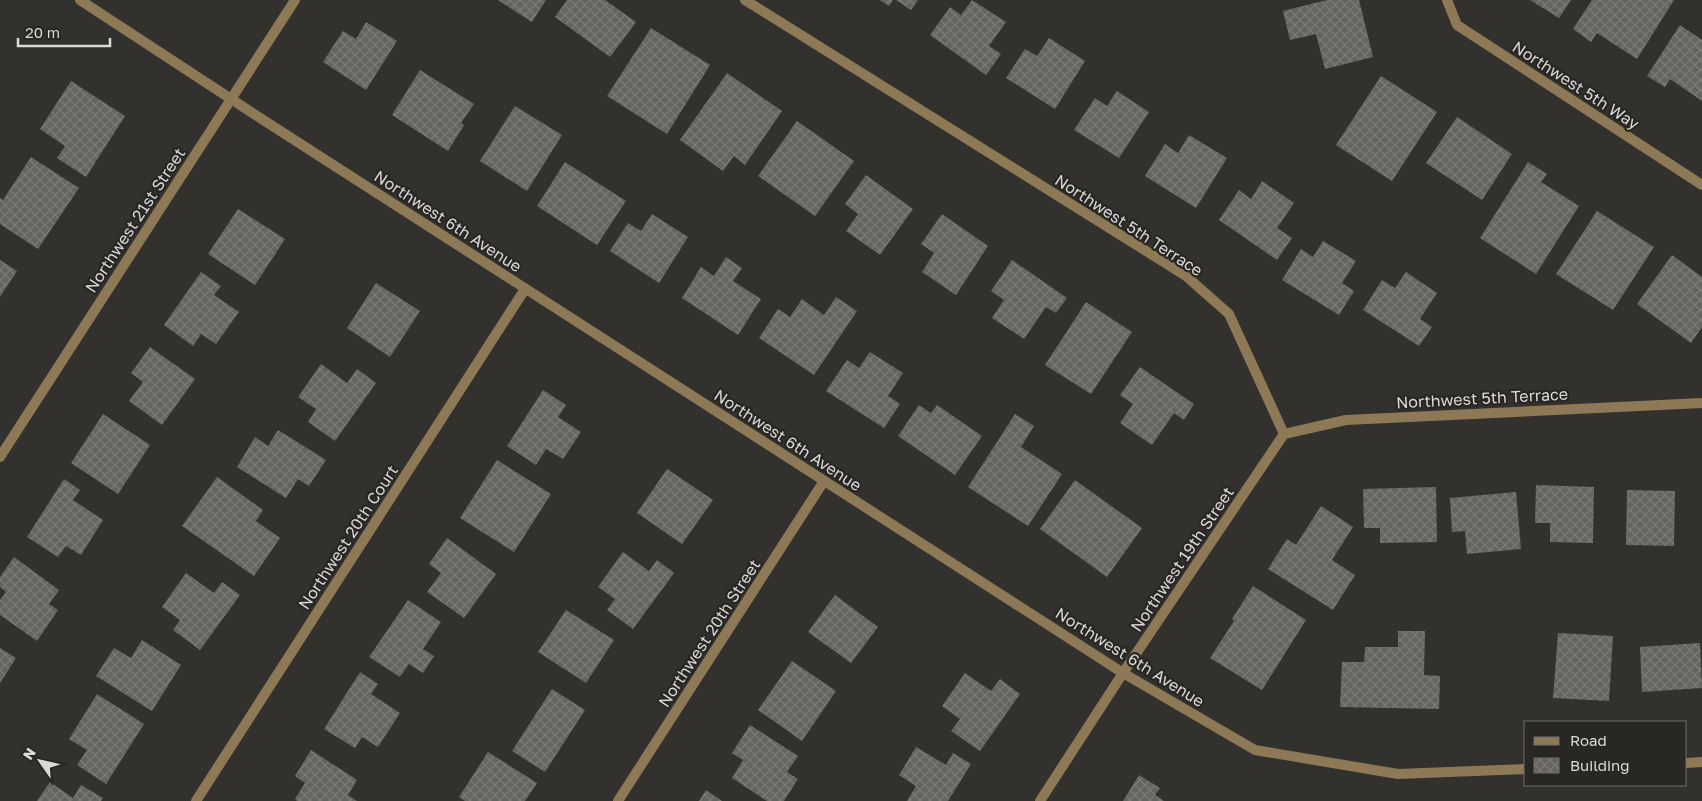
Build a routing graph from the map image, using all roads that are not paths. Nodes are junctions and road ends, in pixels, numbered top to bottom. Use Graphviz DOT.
graph roads {
  1 [pos="80,0"];
  2 [pos="295,0"];
  3 [pos="745,0"];
  4 [pos="1447,0"];
  5 [pos="231,99"];
  6 [pos="1702,185"];
  7 [pos="526,289"];
  8 [pos="1702,403"];
  9 [pos="1284,434"];
  10 [pos="0,457"];
  11 [pos="824,481"];
  12 [pos="1123,673"];
  13 [pos="1702,762"];
  14 [pos="1687,763"];
  15 [pos="1524,769"];
  16 [pos="196,801"];
  17 [pos="618,801"];
  18 [pos="1040,801"];
  1 -- 5 [label="street, Northwest 6th Avenue"];
  2 -- 5 [label="street, Northwest 21st Street"];
  3 -- 9 [label="street, Northwest 5th Terrace"];
  4 -- 6 [label="street, Northwest 5th Way"];
  5 -- 7 [label="street, Northwest 6th Avenue"];
  5 -- 10 [label="street, Northwest 21st Street"];
  7 -- 11 [label="street, Northwest 6th Avenue"];
  7 -- 16 [label="street, Northwest 20th Court"];
  8 -- 9 [label="street, Northwest 5th Terrace"];
  9 -- 12 [label="street, Northwest 19th Street"];
  11 -- 12 [label="street, Northwest 6th Avenue"];
  11 -- 17 [label="street, Northwest 20th Street"];
  12 -- 15 [label="street, Northwest 6th Avenue"];
  12 -- 18 [label="street, Northwest 19th Street"];
  13 -- 14 [label="street"];
}
